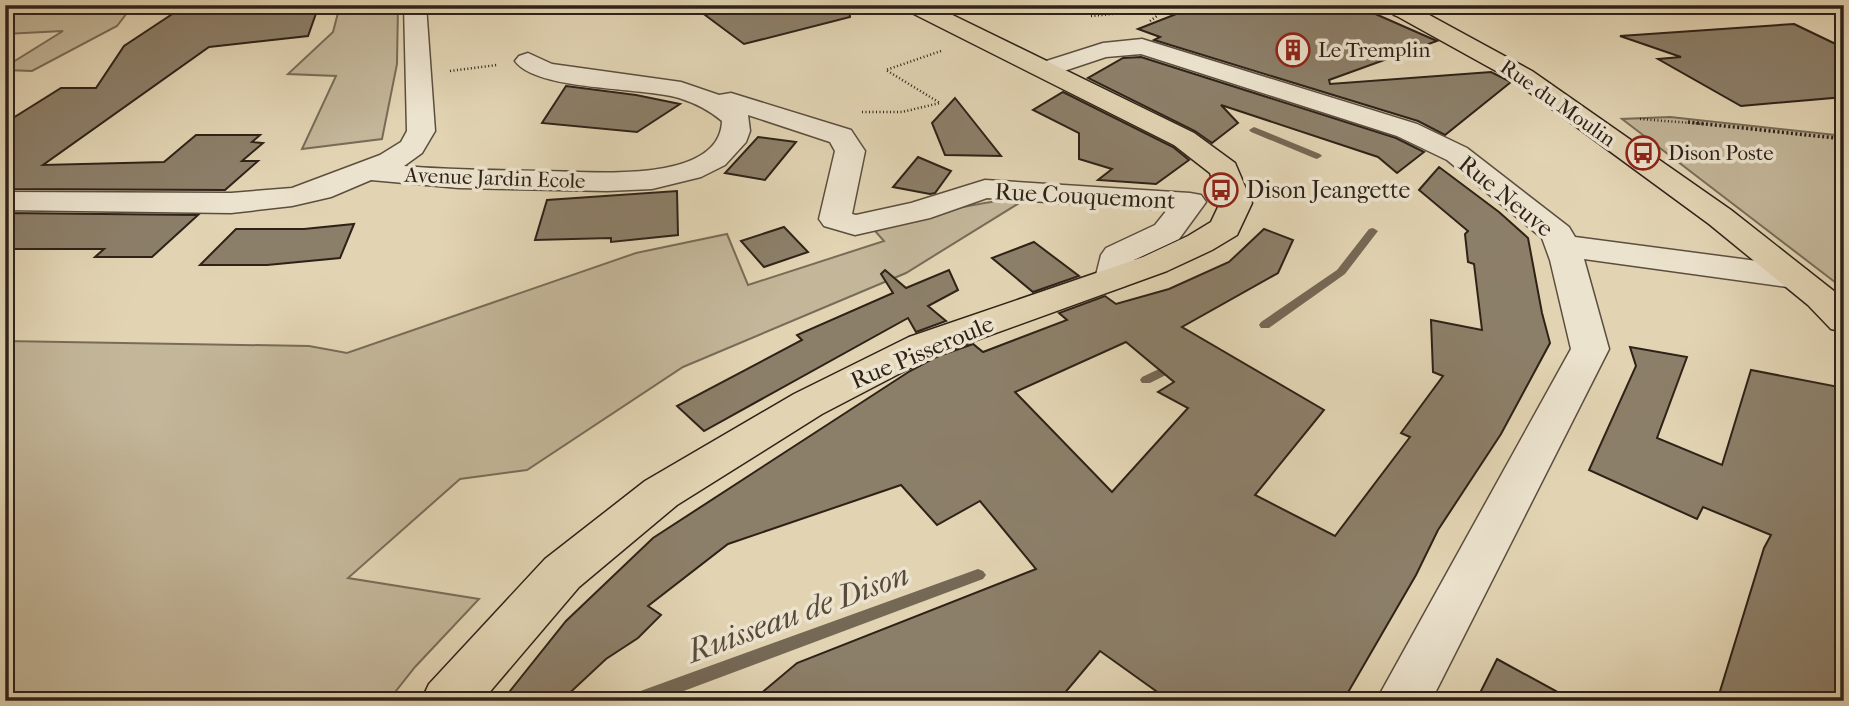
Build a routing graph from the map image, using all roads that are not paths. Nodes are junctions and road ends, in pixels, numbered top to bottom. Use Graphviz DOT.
graph roads {
  1 [pos="415,5"];
  2 [pos="914,5"];
  3 [pos="1415,7"];
  4 [pos="528,61"];
  5 [pos="1046,69"];
  6 [pos="717,103"];
  7 [pos="371,171"];
  8 [pos="5,201"];
  9 [pos="1561,245"];
  10 [pos="1795,276"];
  11 [pos="1113,279"];
  12 [pos="1844,321"];
  13 [pos="448,701"];
  14 [pos="1403,701"];
  1 -- 7 [label="street"];
  2 -- 5 [label="main road"];
  3 -- 10 [label="main road, Rue du Moulin"];
  4 -- 6 [label="street"];
  5 -- 9 [label="street, Rue Neuve"];
  5 -- 11 [label="main road, Rue Pisseroule"];
  6 -- 7 [label="street, Avenue Jardin Ecole"];
  6 -- 11 [label="street, Rue Couquemont"];
  7 -- 8 [label="street, Avenue Jardin Ecole"];
  9 -- 10 [label="street"];
  9 -- 14 [label="street, Rue Neuve"];
  10 -- 12 [label="main road, Rue du Moulin"];
  11 -- 13 [label="main road, Rue Pisseroule"];
}
